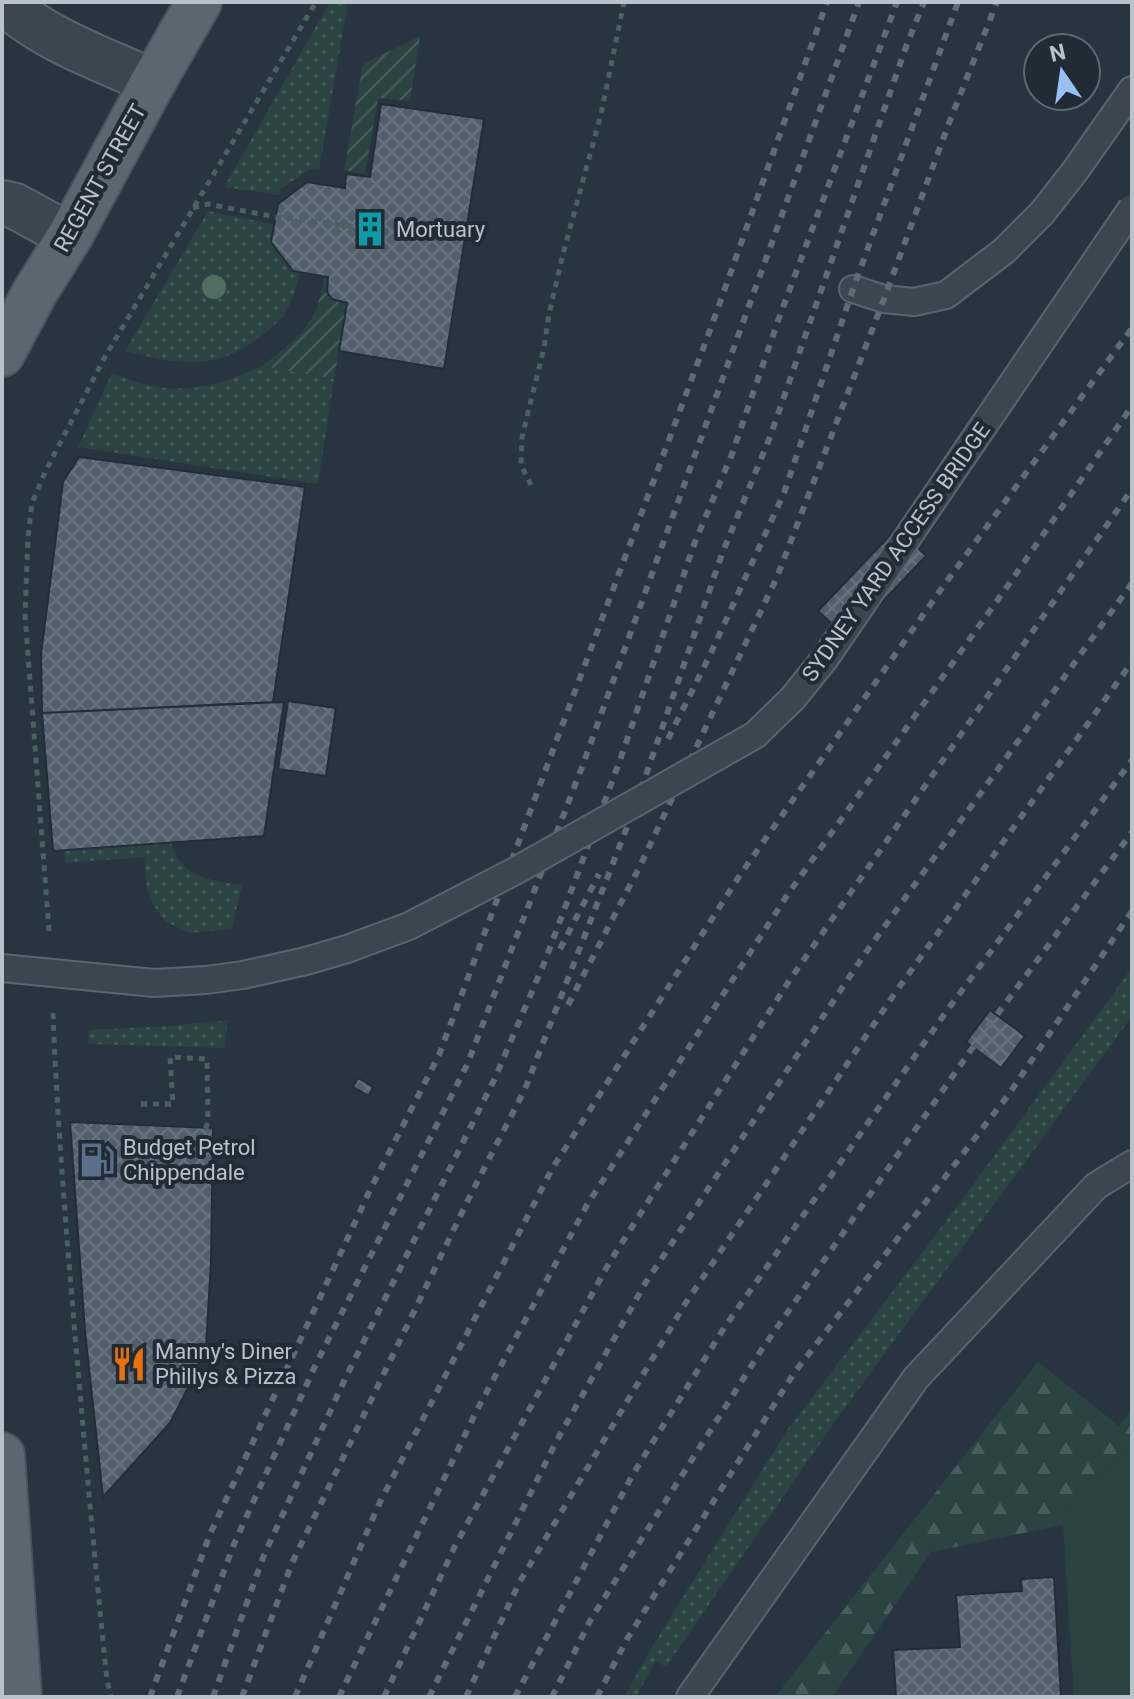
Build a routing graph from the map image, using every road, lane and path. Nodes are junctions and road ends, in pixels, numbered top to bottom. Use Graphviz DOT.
graph roads {
  1 [pos="4,2"];
  2 [pos="199,2"];
  3 [pos="316,2"];
  4 [pos="624,2"];
  5 [pos="153,82"];
  6 [pos="1132,90"];
  7 [pos="2,203"];
  8 [pos="192,208"];
  9 [pos="1132,208"];
  10 [pos="389,231"];
  11 [pos="70,236"];
  12 [pos="853,289"];
  13 [pos="2,354"];
  14 [pos="531,485"];
  15 [pos="2,968"];
  16 [pos="52,972"];
  17 [pos="141,1104"];
  18 [pos="192,1163"];
  19 [pos="1132,1164"];
  20 [pos="2,1455"];
  21 [pos="19,1697"];
  22 [pos="111,1697"];
  23 [pos="690,1697"];
  1 -- 5 [label="street"];
  2 -- 5 [label="main road, REGENT STREET"];
  3 -- 8 [label="path"];
  4 -- 14 [label="path"];
  5 -- 11 [label="main road, REGENT STREET"];
  6 -- 12 [label="lane"];
  7 -- 11 [label="street"];
  8 -- 10 [label="path"];
  8 -- 16 [label="path"];
  9 -- 16 [label="lane, SYDNEY YARD ACCESS BRIDGE, bridge"];
  11 -- 13 [label="main road, REGENT STREET"];
  15 -- 16 [label="lane, SYDNEY YARD ACCESS BRIDGE"];
  16 -- 22 [label="path"];
  17 -- 18 [label="path"];
  19 -- 23 [label="lane"];
  20 -- 21 [label="main road"];
}
